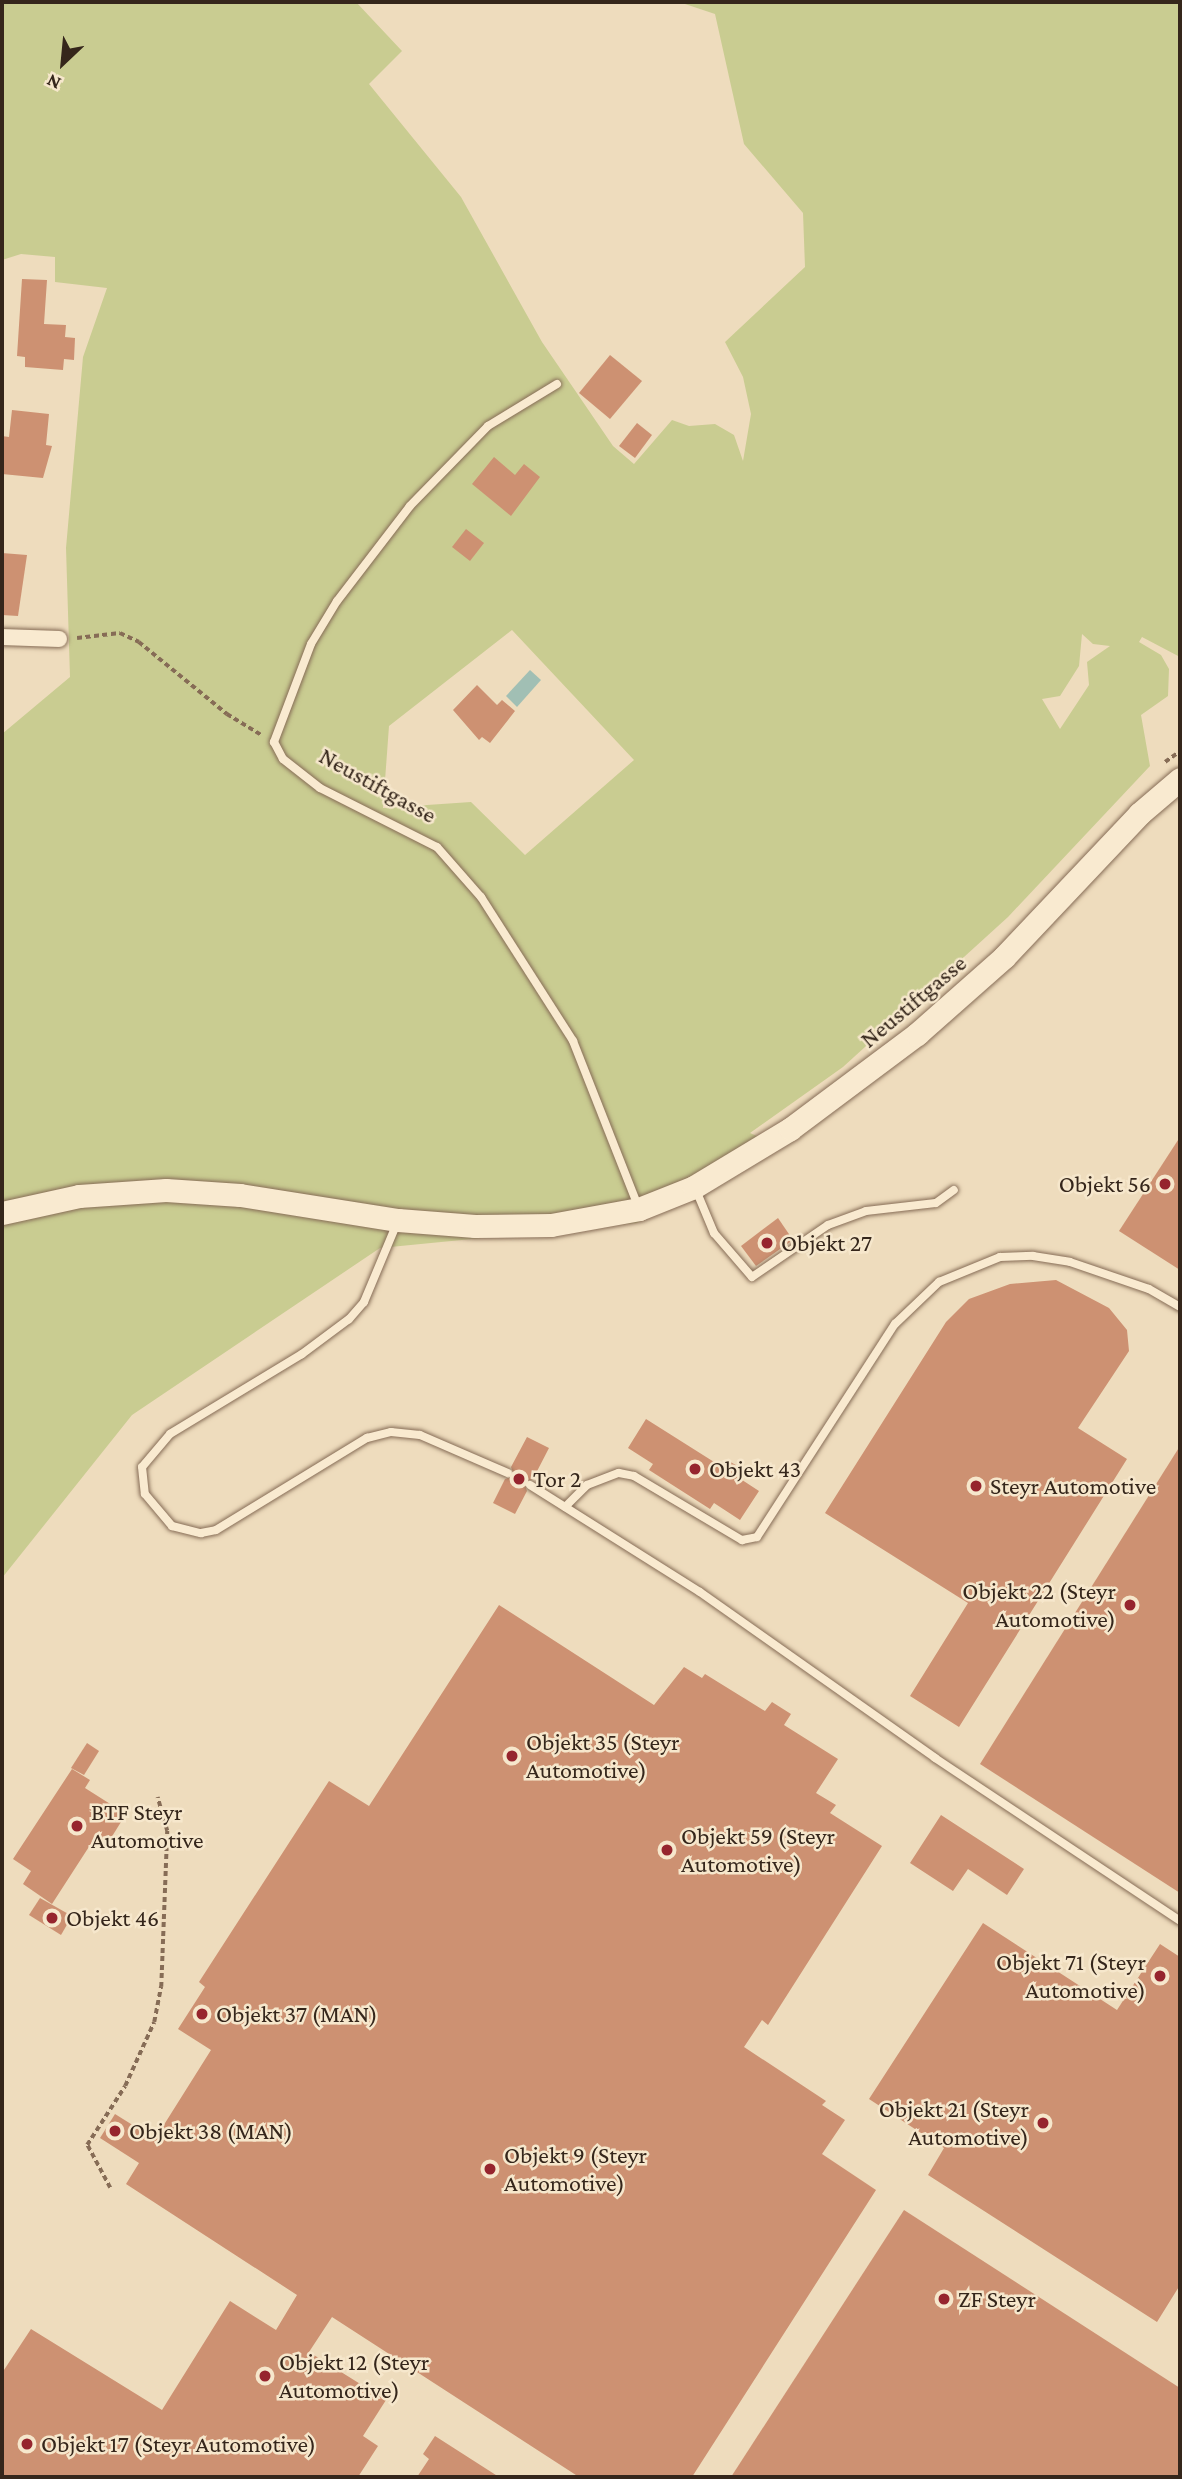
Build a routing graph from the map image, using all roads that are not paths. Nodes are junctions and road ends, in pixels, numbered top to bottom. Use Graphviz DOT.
graph roads {
  1 [pos="557,384"];
  2 [pos="2,637"];
  3 [pos="60,639"];
  4 [pos="1180,779"];
  5 [pos="694,1187"];
  6 [pos="954,1190"];
  7 [pos="639,1209"];
  8 [pos="2,1213"];
  9 [pos="398,1220"];
  10 [pos="1180,1307"];
  11 [pos="508,1474"];
  12 [pos="530,1485"];
  13 [pos="565,1507"];
  14 [pos="1180,1921"];
  1 -- 7 [label="lane, Neustiftgasse"];
  2 -- 3 [label="street"];
  4 -- 5 [label="street, Neustiftgasse"];
  5 -- 6 [label="lane"];
  5 -- 7 [label="street, Neustiftgasse"];
  7 -- 9 [label="street, Neustiftgasse"];
  8 -- 9 [label="street, Neustiftgasse"];
  9 -- 11 [label="lane"];
  10 -- 13 [label="lane"];
  12 -- 13 [label="lane"];
  13 -- 14 [label="lane"];
}
